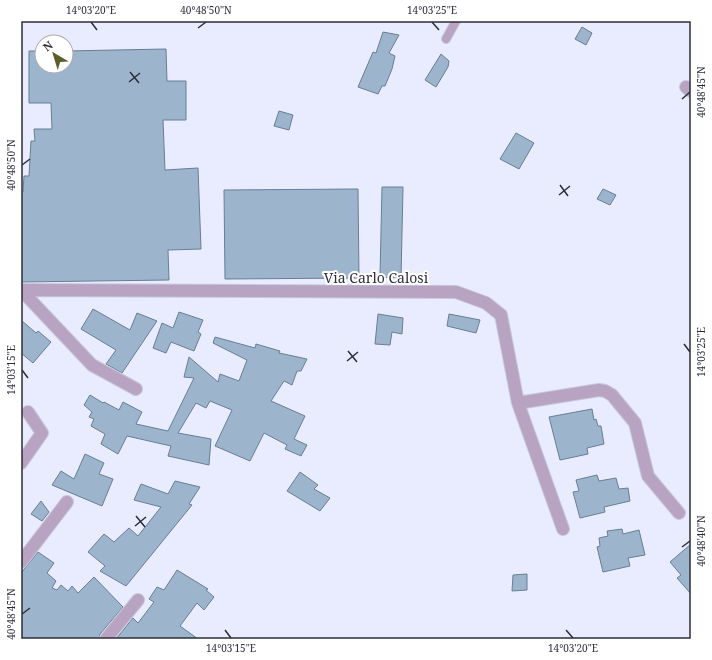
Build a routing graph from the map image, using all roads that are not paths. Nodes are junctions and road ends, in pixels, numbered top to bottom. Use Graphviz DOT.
graph roads {
  1 [pos="456,21"];
  2 [pos="446,39"];
  3 [pos="22,290"];
  4 [pos="136,389"];
  5 [pos="518,403"];
  6 [pos="28,412"];
  7 [pos="21,463"];
  8 [pos="67,502"];
  9 [pos="679,513"];
  10 [pos="563,529"];
  11 [pos="21,562"];
  12 [pos="138,600"];
  13 [pos="106,639"];
  1 -- 2 [label="lane"];
  3 -- 4 [label="street"];
  3 -- 5 [label="street, Via Carlo Calosi"];
  5 -- 9 [label="street"];
  5 -- 10 [label="street, Via Carlo Calosi"];
  6 -- 7 [label="street"];
  8 -- 11 [label="street"];
  12 -- 13 [label="street"];
}
